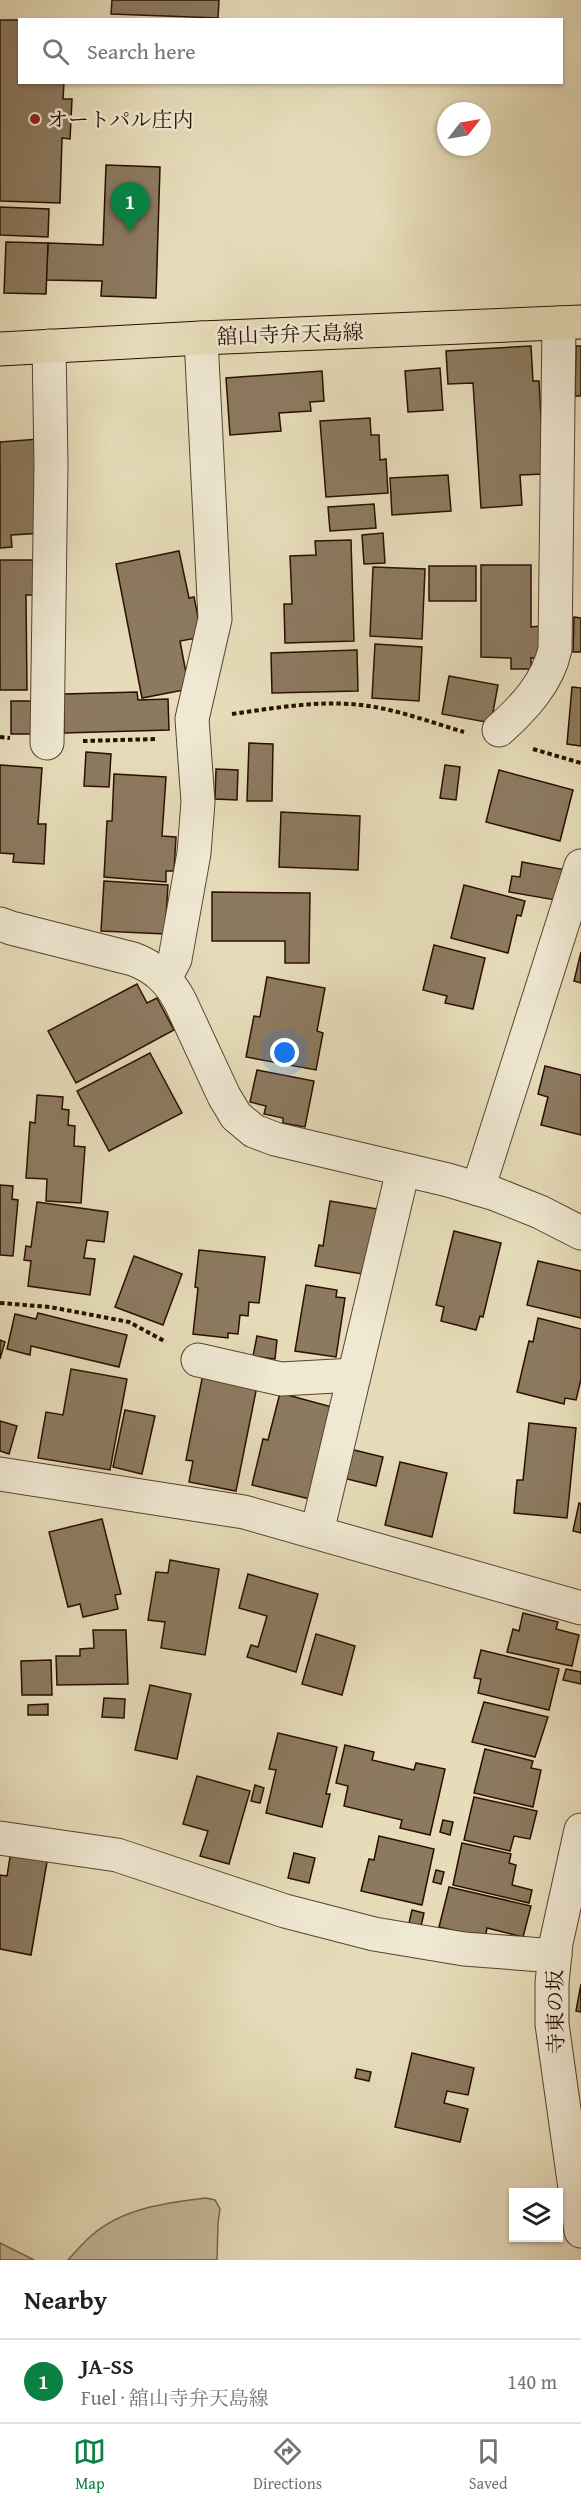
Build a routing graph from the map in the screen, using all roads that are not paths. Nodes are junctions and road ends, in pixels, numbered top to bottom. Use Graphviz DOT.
graph roads {
  1 [pos="570,323"];
  2 [pos="201,338"];
  3 [pos="49,346"];
  4 [pos="0,349"];
  5 [pos="568,580"];
  6 [pos="499,730"];
  7 [pos="47,742"];
  8 [pos="581,866"];
  9 [pos="0,924"];
  10 [pos="165,978"];
  11 [pos="403,1170"];
  12 [pos="478,1190"];
  13 [pos="581,1233"];
  14 [pos="198,1360"];
  15 [pos="354,1375"];
  16 [pos="0,1474"];
  17 [pos="317,1532"];
  18 [pos="581,1608"];
  19 [pos="581,1830"];
  20 [pos="0,1838"];
  21 [pos="572,1908"];
  22 [pos="555,1956"];
  23 [pos="581,2231"];
  1 -- 2 [label="main road, 舘山寺弁天島線"];
  1 -- 5 [label="street"];
  2 -- 3 [label="main road, 舘山寺弁天島線"];
  2 -- 10 [label="street"];
  3 -- 4 [label="main road, 舘山寺弁天島線"];
  3 -- 7 [label="street"];
  5 -- 6 [label="street"];
  8 -- 12 [label="street"];
  9 -- 10 [label="street"];
  10 -- 11 [label="street"];
  11 -- 12 [label="street"];
  11 -- 15 [label="street"];
  12 -- 13 [label="street"];
  14 -- 15 [label="street"];
  15 -- 17 [label="street"];
  16 -- 17 [label="street"];
  17 -- 18 [label="street"];
  19 -- 21 [label="street, 寺東の坂"];
  20 -- 22 [label="street"];
  21 -- 22 [label="street, 寺東の坂"];
  22 -- 23 [label="street, 寺東の坂"];
}
